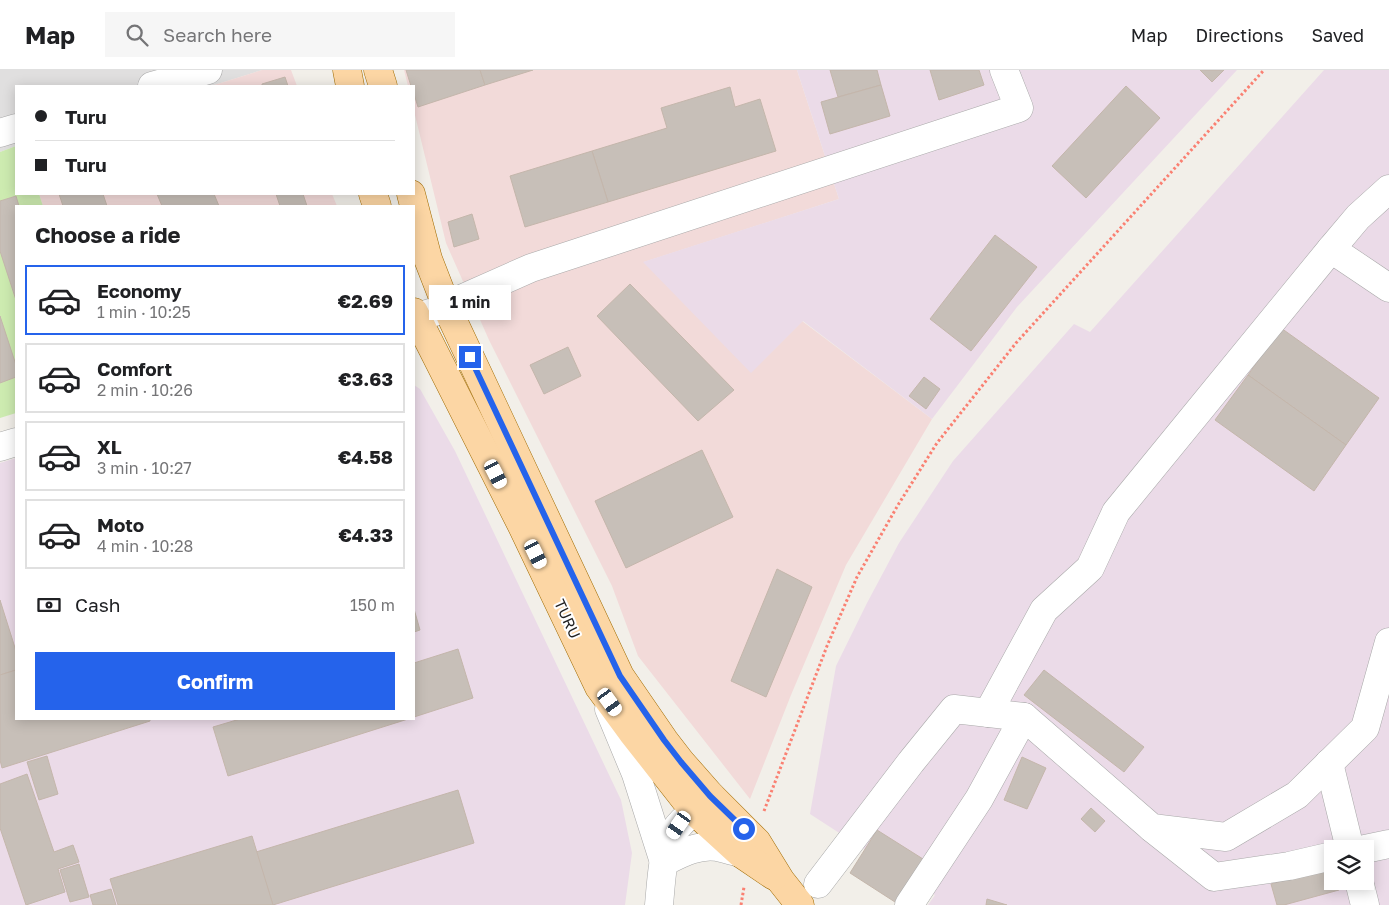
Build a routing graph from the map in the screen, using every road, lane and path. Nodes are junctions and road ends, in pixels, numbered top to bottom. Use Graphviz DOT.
graph roads {
  1 [pos="208,70"];
  2 [pos="346,70"];
  3 [pos="378,70"];
  4 [pos="1004,70"];
  5 [pos="1264,70"];
  6 [pos="156,85"];
  7 [pos="350,85"];
  8 [pos="383,85"];
  9 [pos="15,128"];
  10 [pos="0,133"];
  11 [pos="1389,189"];
  12 [pos="415,209"];
  13 [pos="1331,248"];
  14 [pos="1389,288"];
  15 [pos="447,308"];
  16 [pos="415,316"];
  17 [pos="415,318"];
  18 [pos="15,442"];
  19 [pos="0,447"];
  20 [pos="1389,642"];
  21 [pos="599,688"];
  22 [pos="988,713"];
  23 [pos="1024,717"];
  24 [pos="1329,763"];
  25 [pos="702,804"];
  26 [pos="1152,828"];
  27 [pos="1348,840"];
  28 [pos="1389,844"];
  29 [pos="1374,847"];
  30 [pos="748,851"];
  31 [pos="1324,858"];
  32 [pos="664,862"];
  33 [pos="818,884"];
  34 [pos="1361,890"];
  35 [pos="659,905"];
  36 [pos="741,905"];
  37 [pos="800,905"];
  38 [pos="909,905"];
  39 [pos="1365,905"];
  1 -- 6 [label="street"];
  2 -- 7 [label="main road"];
  3 -- 8 [label="main road"];
  4 -- 15 [label="street"];
  5 -- 30 [label="path"];
  9 -- 10 [label="street"];
  11 -- 13 [label="street"];
  12 -- 15 [label="main road, TURU"];
  13 -- 14 [label="street"];
  13 -- 22 [label="street"];
  15 -- 16 [label="street"];
  15 -- 25 [label="main road, TURU"];
  17 -- 21 [label="main road, TURU"];
  18 -- 19 [label="street"];
  20 -- 24 [label="street"];
  21 -- 25 [label="main road, TURU"];
  21 -- 32 [label="street"];
  22 -- 23 [label="street"];
  22 -- 33 [label="street"];
  23 -- 26 [label="street"];
  23 -- 38 [label="street"];
  24 -- 26 [label="street"];
  24 -- 27 [label="street"];
  25 -- 30 [label="main road, TURU"];
  25 -- 32 [label="street"];
  26 -- 31 [label="street"];
  28 -- 29 [label="street"];
  30 -- 32 [label="street"];
  30 -- 36 [label="path"];
  30 -- 37 [label="main road, TURU"];
  32 -- 35 [label="street"];
  34 -- 39 [label="street"];
}
